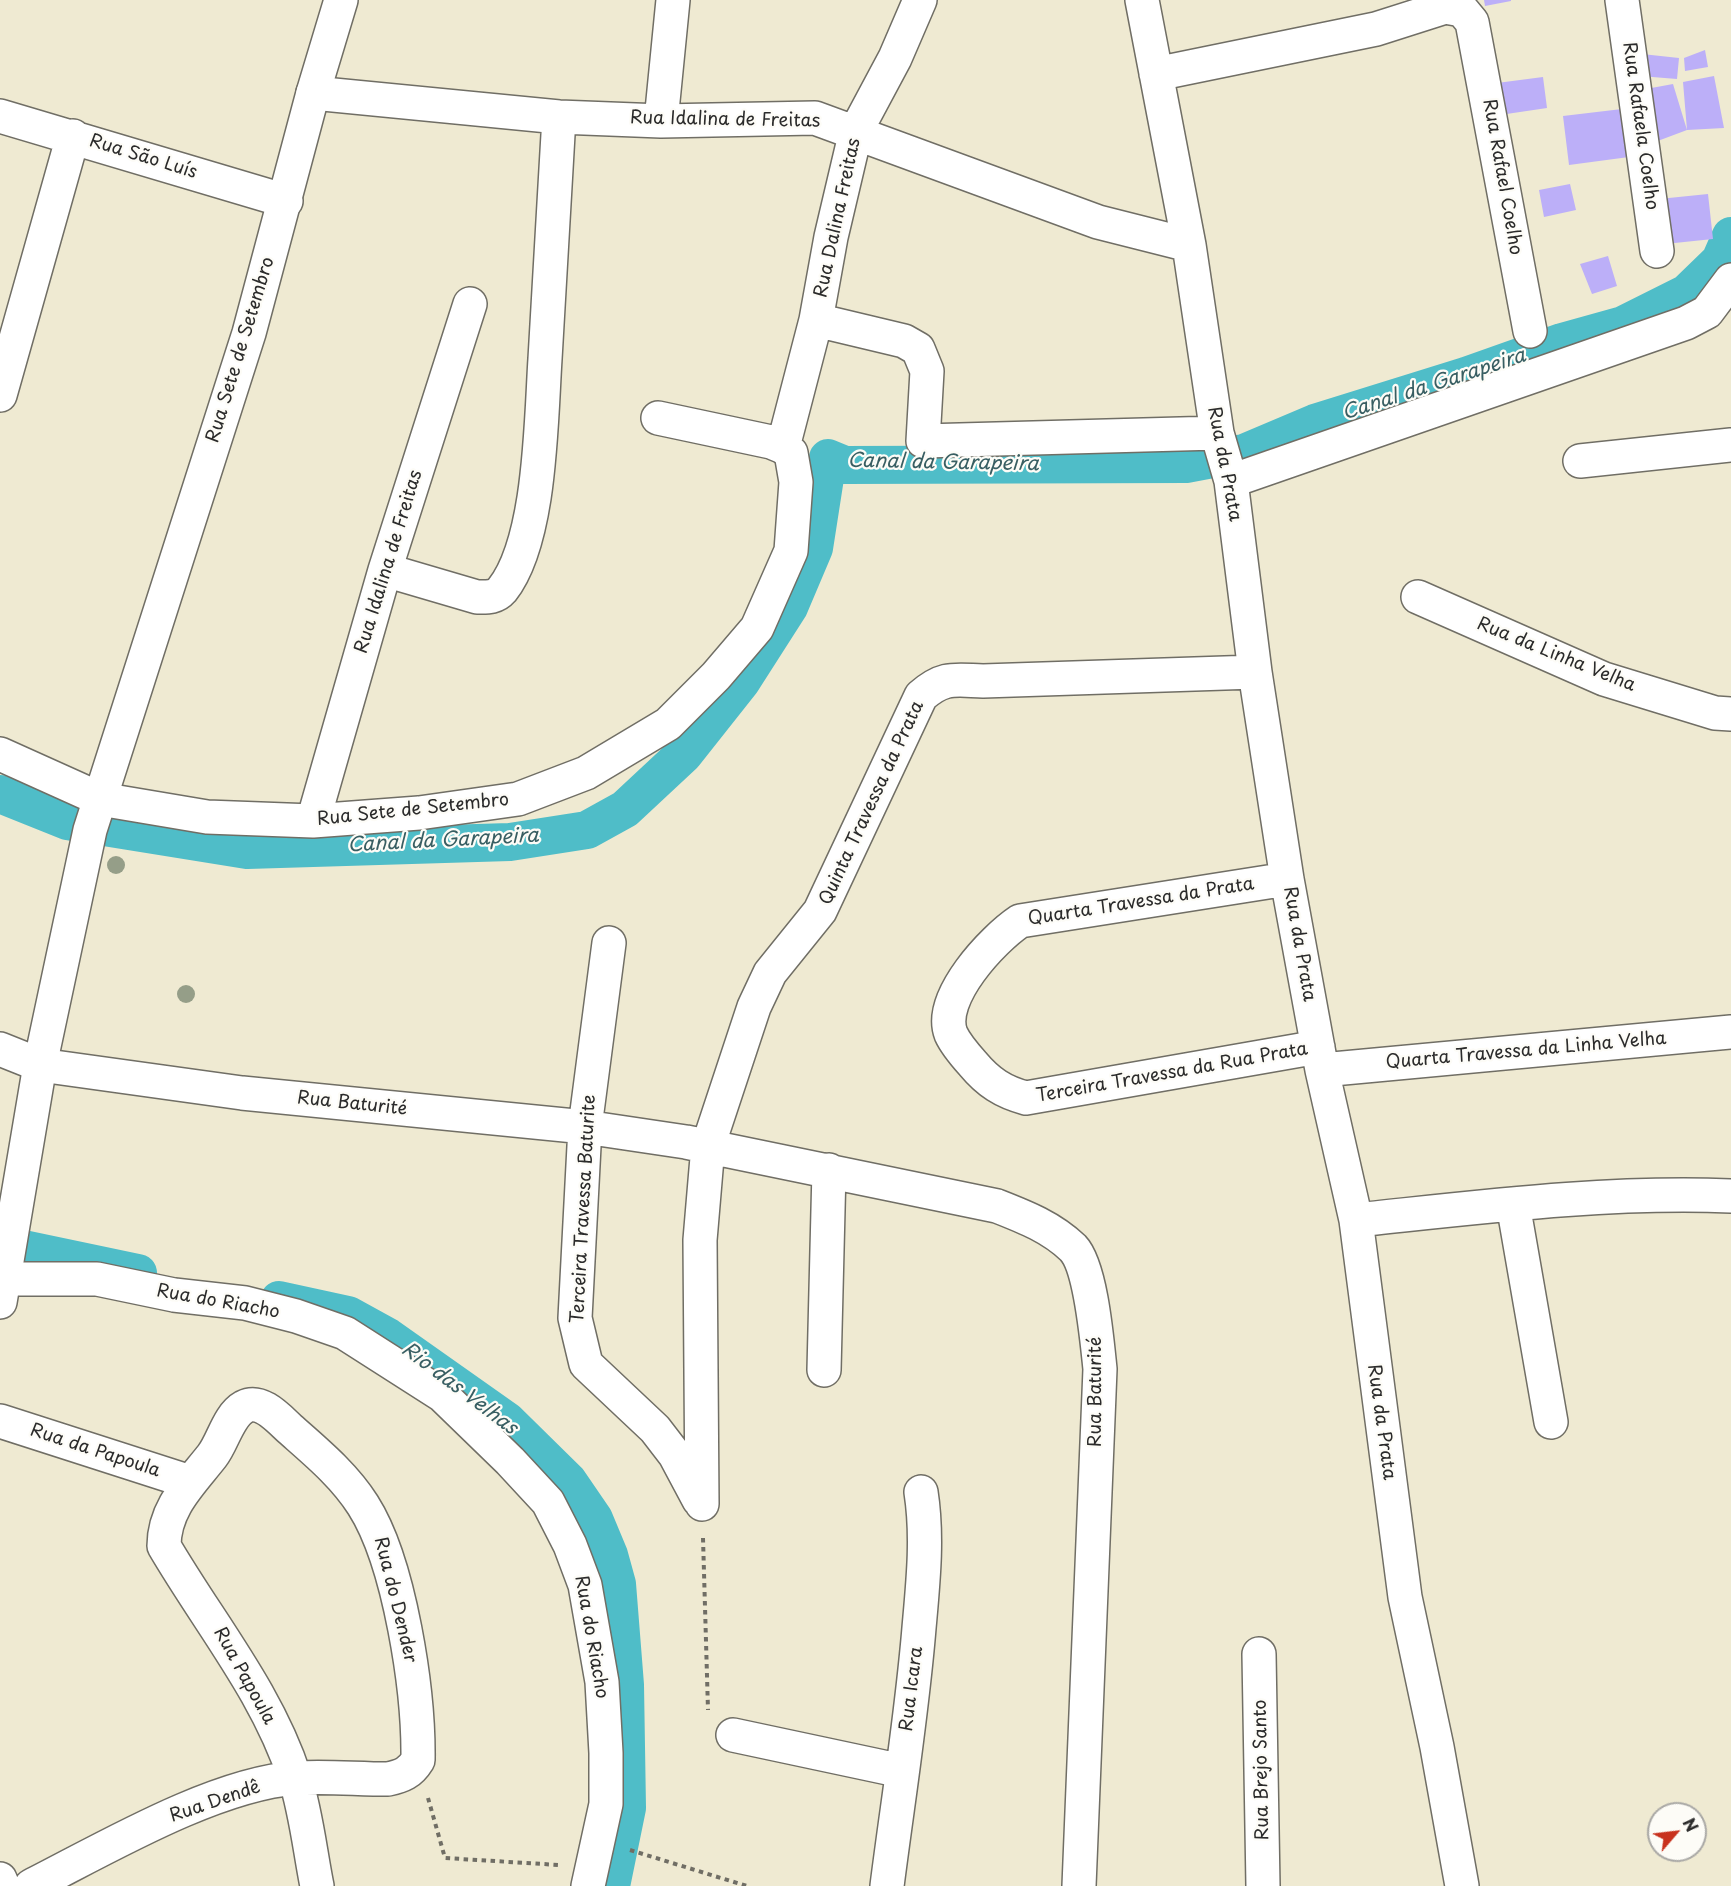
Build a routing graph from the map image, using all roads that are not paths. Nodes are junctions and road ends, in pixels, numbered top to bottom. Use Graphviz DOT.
graph roads {
  1 [pos="341,0"];
  2 [pos="673,0"];
  3 [pos="920,0"];
  4 [pos="1142,0"];
  5 [pos="1622,0"];
  6 [pos="1156,74"];
  7 [pos="313,93"];
  8 [pos="0,116"];
  9 [pos="559,117"];
  10 [pos="661,121"];
  11 [pos="856,131"];
  12 [pos="74,136"];
  13 [pos="285,201"];
  14 [pos="1189,245"];
  15 [pos="1657,251"];
  16 [pos="1731,280"];
  17 [pos="470,304"];
  18 [pos="816,320"];
  19 [pos="1530,331"];
  20 [pos="0,395"];
  21 [pos="658,418"];
  22 [pos="1731,445"];
  23 [pos="781,446"];
  24 [pos="1223,455"];
  25 [pos="1580,461"];
  26 [pos="385,570"];
  27 [pos="1418,597"];
  28 [pos="1255,672"];
  29 [pos="1731,714"];
  30 [pos="0,754"];
  31 [pos="95,814"];
  32 [pos="313,821"];
  33 [pos="1287,879"];
  34 [pos="609,944"];
  35 [pos="1731,1032"];
  36 [pos="0,1049"];
  37 [pos="1320,1058"];
  38 [pos="40,1065"];
  39 [pos="1026,1098"];
  40 [pos="585,1127"];
  41 [pos="708,1146"];
  42 [pos="829,1170"];
  43 [pos="1731,1196"];
  44 [pos="1513,1204"];
  45 [pos="1356,1220"];
  46 [pos="3,1281"];
  47 [pos="824,1370"];
  48 [pos="0,1421"];
  49 [pos="1551,1422"];
  50 [pos="190,1482"];
  51 [pos="921,1492"];
  52 [pos="1259,1654"];
  53 [pos="733,1735"];
  54 [pos="415,1765"];
  55 [pos="902,1771"];
  56 [pos="296,1778"];
  57 [pos="591,1876"];
  58 [pos="0,1879"];
  59 [pos="3,1886"];
  60 [pos="31,1886"];
  61 [pos="317,1886"];
  62 [pos="887,1886"];
  63 [pos="1079,1886"];
  64 [pos="1263,1886"];
  65 [pos="1462,1886"];
  1 -- 7 [label="street, Rua Sete de Setembro"];
  2 -- 10 [label="street"];
  3 -- 11 [label="street, Rua Dalina Freitas"];
  4 -- 6 [label="street, Rua da Prata"];
  5 -- 15 [label="street, Rua Rafaela Coelho"];
  6 -- 14 [label="street, Rua da Prata"];
  6 -- 19 [label="street, Rua Rafael Coelho"];
  7 -- 9 [label="street, Rua Idalina de Freitas"];
  7 -- 13 [label="street, Rua Sete de Setembro"];
  8 -- 12 [label="street, Rua São Luís"];
  9 -- 10 [label="street, Rua Idalina de Freitas"];
  9 -- 26 [label="street"];
  10 -- 11 [label="street, Rua Idalina de Freitas"];
  11 -- 14 [label="street, Rua Idalina de Freitas"];
  11 -- 18 [label="street, Rua Dalina Freitas"];
  12 -- 13 [label="street, Rua São Luís"];
  12 -- 20 [label="street"];
  13 -- 31 [label="street, Rua Sete de Setembro"];
  14 -- 24 [label="street, Rua da Prata"];
  16 -- 24 [label="street"];
  17 -- 26 [label="street, Rua Idalina de Freitas"];
  18 -- 23 [label="street, Rua Dalina Freitas"];
  18 -- 24 [label="street"];
  21 -- 23 [label="street"];
  22 -- 25 [label="street"];
  23 -- 32 [label="street, Rua Sete de Setembro"];
  24 -- 28 [label="street, Rua da Prata"];
  26 -- 32 [label="street, Rua Idalina de Freitas"];
  27 -- 29 [label="street, Rua da Linha Velha"];
  28 -- 33 [label="street, Rua da Prata"];
  28 -- 41 [label="street, Quinta Travessa da Prata"];
  30 -- 31 [label="street"];
  31 -- 32 [label="street, Rua Sete de Setembro"];
  31 -- 38 [label="street, Rua Sete de Setembro"];
  33 -- 37 [label="street, Rua da Prata"];
  33 -- 39 [label="street, Quarta Travessa da Prata"];
  34 -- 40 [label="street, Terceira Travessa Baturite"];
  35 -- 37 [label="street, Quarta Travessa da Linha Velha"];
  36 -- 38 [label="street, Rua Baturité"];
  37 -- 39 [label="street, Terceira Travessa da Rua Prata"];
  37 -- 45 [label="street, Rua da Prata"];
  38 -- 40 [label="street, Rua Baturité"];
  38 -- 46 [label="street, Rua Sete de Setembro"];
  40 -- 41 [label="street, Rua Baturité"];
  40 -- 41 [label="street, Terceira Travessa Baturite"];
  41 -- 42 [label="street, Rua Baturité"];
  42 -- 47 [label="street"];
  42 -- 63 [label="street, Rua Baturité"];
  43 -- 44 [label="street"];
  44 -- 45 [label="street"];
  44 -- 49 [label="street"];
  45 -- 65 [label="street, Rua da Prata"];
  46 -- 57 [label="street, Rua do Riacho"];
  48 -- 50 [label="street, Rua da Papoula"];
  50 -- 54 [label="street, Rua do Dender"];
  50 -- 56 [label="street, Rua Papoula"];
  51 -- 55 [label="street, Rua Icara"];
  52 -- 64 [label="street, Rua Brejo Santo"];
  53 -- 55 [label="street"];
  54 -- 56 [label="street, Rua Dendê"];
  55 -- 62 [label="street, Rua Icara"];
  56 -- 60 [label="street, Rua Dendê"];
  56 -- 61 [label="street, Rua Papoula"];
  58 -- 59 [label="street"];
}
